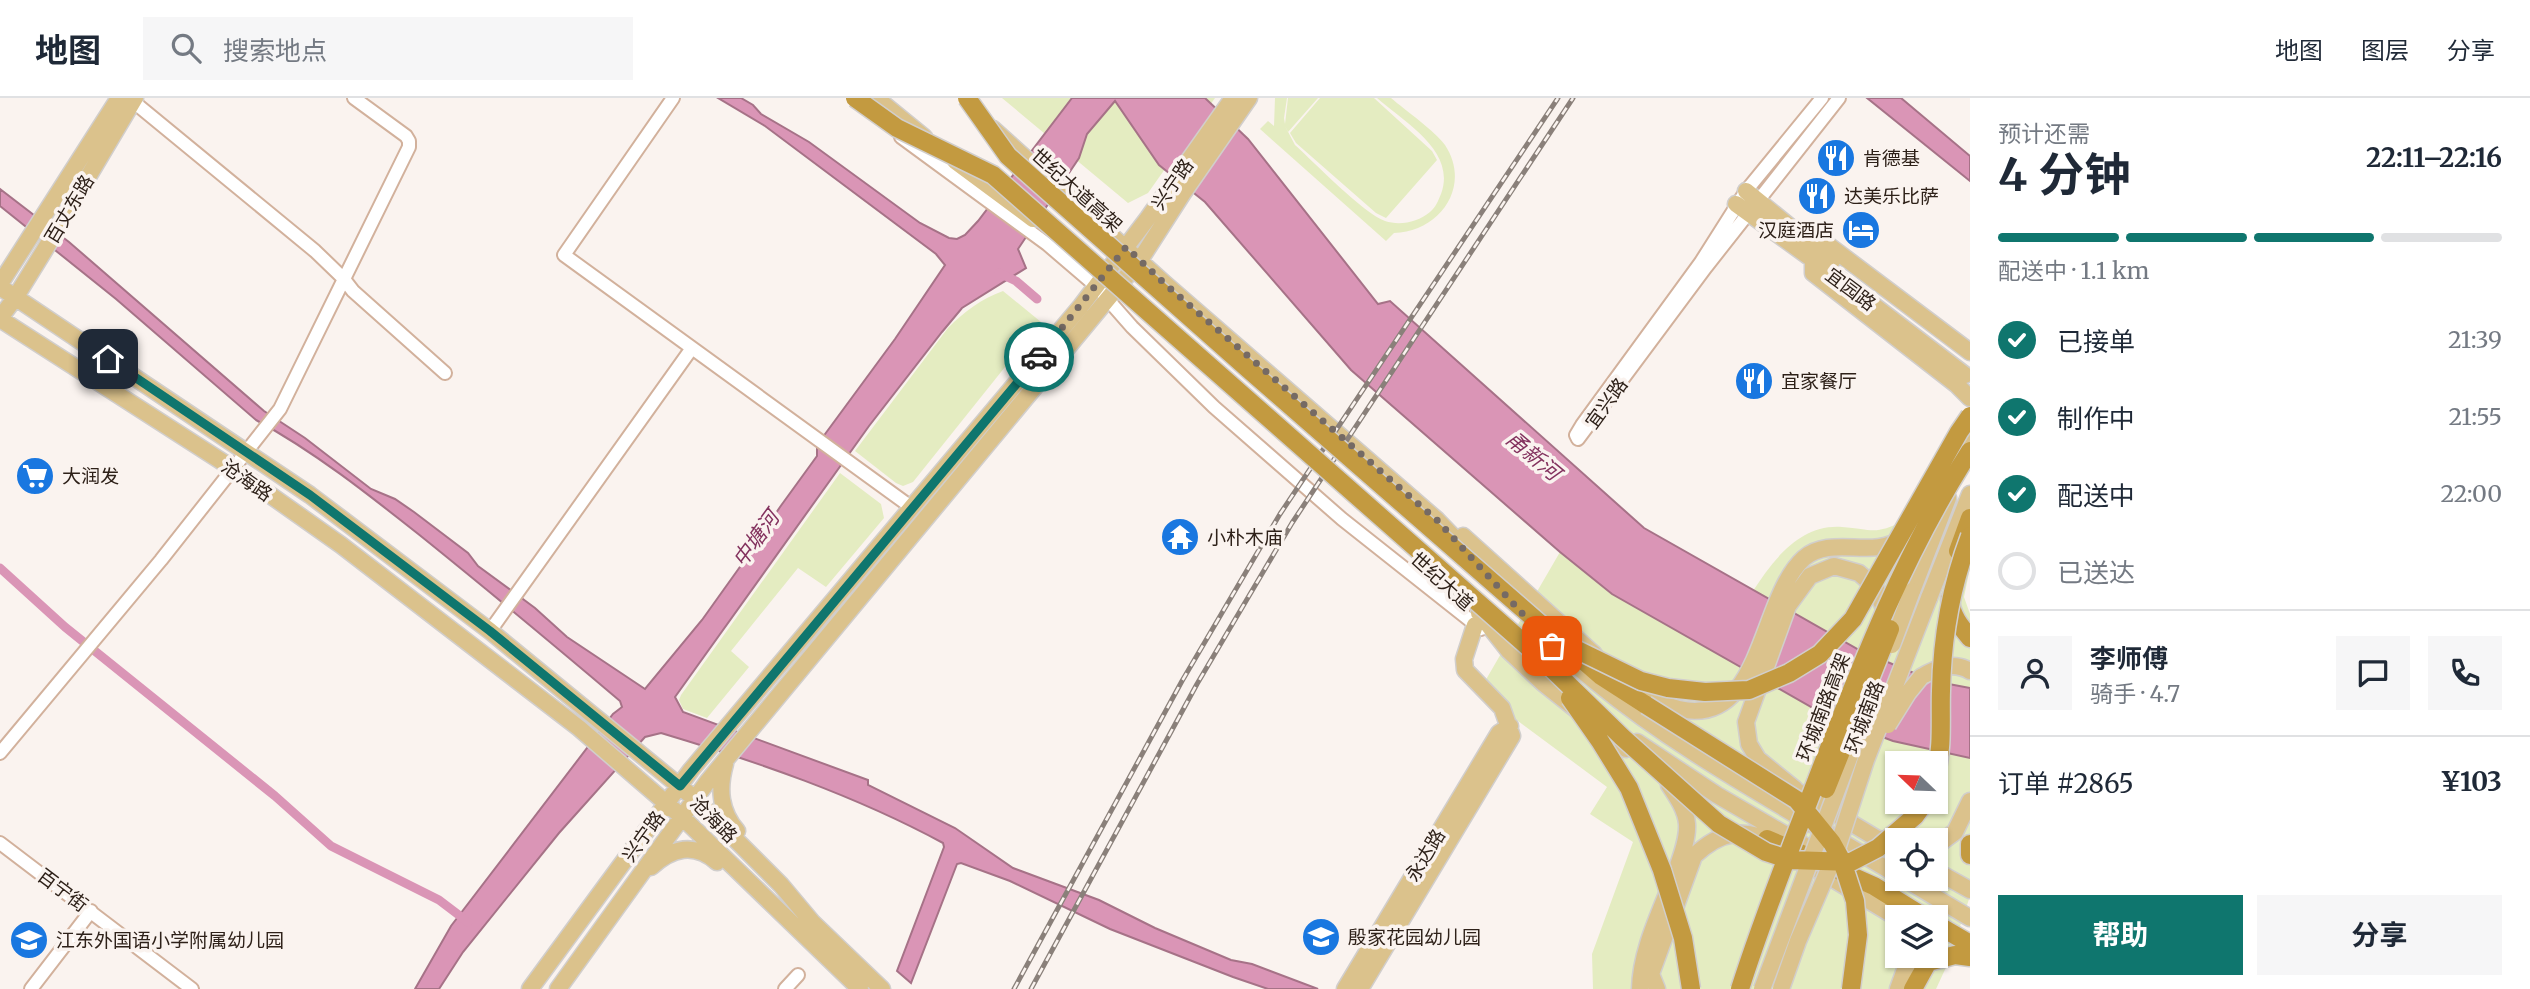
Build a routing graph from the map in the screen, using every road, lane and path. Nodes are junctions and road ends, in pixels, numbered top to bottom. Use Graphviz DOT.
graph roads {
  1 [pos="354,98"];
  2 [pos="673,98"];
  3 [pos="846,98"];
  4 [pos="855,98"];
  5 [pos="876,98"];
  6 [pos="957,98"];
  7 [pos="967,98"];
  8 [pos="1249,98"];
  9 [pos="1822,98"];
  10 [pos="1839,98"];
  11 [pos="129,99"];
  12 [pos="1232,107"];
  13 [pos="1009,150"];
  14 [pos="985,177"];
  15 [pos="1177,189"];
  16 [pos="1747,202"];
  17 [pos="1126,247"];
  18 [pos="1813,253"];
  19 [pos="1140,260"];
  20 [pos="343,278"];
  21 [pos="1099,282"];
  22 [pos="0,285"];
  23 [pos="1112,295"];
  24 [pos="15,298"];
  25 [pos="0,318"];
  26 [pos="692,348"];
  27 [pos="1057,348"];
  28 [pos="1970,352"];
  29 [pos="1967,371"];
  30 [pos="445,373"];
  31 [pos="1970,398"];
  32 [pos="1970,416"];
  33 [pos="1970,434"];
  34 [pos="1970,449"];
  35 [pos="247,451"];
  36 [pos="232,468"];
  37 [pos="1970,471"];
  38 [pos="1970,494"];
  39 [pos="911,507"];
  40 [pos="1970,518"];
  41 [pos="1437,520"];
  42 [pos="1970,536"];
  43 [pos="1477,619"];
  44 [pos="490,631"];
  45 [pos="1970,638"];
  46 [pos="1562,642"];
  47 [pos="1887,658"];
  48 [pos="1544,661"];
  49 [pos="1970,671"];
  50 [pos="1640,692"];
  51 [pos="1510,726"];
  52 [pos="1939,751"];
  53 [pos="0,753"];
  54 [pos="727,759"];
  55 [pos="680,786"];
  56 [pos="1795,789"];
  57 [pos="694,798"];
  58 [pos="1970,801"];
  59 [pos="667,804"];
  60 [pos="1916,814"];
  61 [pos="681,816"];
  62 [pos="1770,833"];
  63 [pos="1812,834"];
  64 [pos="1948,837"];
  65 [pos="1876,838"];
  66 [pos="1885,842"];
  67 [pos="0,843"];
  68 [pos="1970,844"];
  69 [pos="1885,846"];
  70 [pos="1970,855"];
  71 [pos="1828,859"];
  72 [pos="1885,868"];
  73 [pos="1948,877"];
  74 [pos="780,885"];
  75 [pos="632,886"];
  76 [pos="1874,886"];
  77 [pos="1970,890"];
  78 [pos="1925,891"];
  79 [pos="1938,891"];
  80 [pos="770,902"];
  81 [pos="1905,905"];
  82 [pos="1885,909"];
  83 [pos="91,911"];
  84 [pos="1885,911"];
  85 [pos="1970,918"];
  86 [pos="1948,931"];
  87 [pos="1970,944"];
  88 [pos="1970,957"];
  89 [pos="1906,968"];
  90 [pos="798,975"];
  91 [pos="32,989"];
  92 [pos="192,989"];
  93 [pos="530,989"];
  94 [pos="558,989"];
  95 [pos="785,989"];
  96 [pos="860,989"];
  97 [pos="882,989"];
  98 [pos="1345,989"];
  99 [pos="1360,989"];
  100 [pos="1640,989"];
  101 [pos="1657,989"];
  102 [pos="1691,989"];
  103 [pos="1740,989"];
  104 [pos="1751,989"];
  105 [pos="1761,989"];
  106 [pos="1781,989"];
  107 [pos="1789,989"];
  108 [pos="1851,989"];
  109 [pos="1898,989"];
  110 [pos="1913,989"];
  1 -- 20 [label="street"];
  2 -- 26 [label="street"];
  3 -- 21 [label="street"];
  4 -- 14 [label="highway, bridge"];
  5 -- 14 [label="main road"];
  6 -- 13 [label="main road"];
  7 -- 13 [label="highway, 世纪大道高架, bridge"];
  8 -- 12 [label="main road, 兴宁路"];
  9 -- 16 [label="street, 宜兴路"];
  10 -- 16 [label="street, 宜兴路"];
  11 -- 20 [label="street"];
  11 -- 22 [label="main road, 百丈东路"];
  11 -- 24 [label="main road, 百丈东路"];
  12 -- 15 [label="main road, 兴宁路"];
  13 -- 17 [label="main road, 世纪大道"];
  13 -- 46 [label="highway, 世纪大道高架, bridge"];
  14 -- 21 [label="main road, 世纪大道"];
  14 -- 48 [label="highway, bridge"];
  15 -- 17 [label="main road, 兴宁路"];
  15 -- 19 [label="main road, 兴宁路"];
  16 -- 16 [label="street, 宜兴路"];
  16 -- 18 [label="main road, 宜园路"];
  17 -- 19 [label="main road, 世纪大道"];
  17 -- 21 [label="main road, 兴宁路"];
  18 -- 28 [label="main road, 宜园路"];
  18 -- 29 [label="main road, 宜园路"];
  18 -- 31 [label="main road"];
  19 -- 23 [label="main road, 兴宁路"];
  19 -- 41 [label="main road, 世纪大道"];
  20 -- 30 [label="street"];
  20 -- 35 [label="street"];
  21 -- 23 [label="main road, 世纪大道"];
  21 -- 27 [label="main road, 兴宁路"];
  22 -- 24 [label="main road, 沧海路"];
  23 -- 27 [label="main road, 兴宁路"];
  23 -- 43 [label="main road, 世纪大道"];
  24 -- 25 [label="main road, 百丈东路"];
  24 -- 35 [label="main road, 沧海路"];
  25 -- 36 [label="main road, 沧海路"];
  26 -- 39 [label="street"];
  26 -- 44 [label="street"];
  27 -- 39 [label="main road, 兴宁路"];
  27 -- 54 [label="main road, 兴宁路"];
  32 -- 46 [label="highway, bridge"];
  33 -- 50 [label="main road"];
  34 -- 47 [label="main road, 环城南路, bridge"];
  34 -- 103 [label="highway, 环城南路高架, bridge"];
  35 -- 36 [label="street"];
  35 -- 44 [label="main road, 沧海路"];
  36 -- 53 [label="street"];
  36 -- 59 [label="main road, 沧海路"];
  37 -- 104 [label="highway, 环城南路高架, bridge"];
  38 -- 71 [label="main road, 环城南路, bridge"];
  39 -- 55 [label="main road, 兴宁路"];
  40 -- 45 [label="highway"];
  41 -- 50 [label="main road"];
  41 -- 72 [label="main road, 世纪大道"];
  42 -- 52 [label="highway, bridge"];
  43 -- 51 [label="main road"];
  43 -- 62 [label="main road, 世纪大道"];
  43 -- 100 [label="main road"];
  44 -- 55 [label="main road, 沧海路"];
  46 -- 108 [label="highway, bridge"];
  47 -- 63 [label="main road, bridge"];
  47 -- 105 [label="main road, 环城南路, bridge"];
  48 -- 60 [label="highway, bridge"];
  48 -- 102 [label="highway, bridge"];
  49 -- 71 [label="main road, bridge"];
  50 -- 56 [label="main road"];
  51 -- 98 [label="main road, 永达路"];
  51 -- 99 [label="main road, 永达路"];
  54 -- 57 [label="main road, 兴宁路"];
  54 -- 74 [label="main road, 沧海路"];
  55 -- 57 [label="main road, 沧海路"];
  55 -- 59 [label="main road, 兴宁路"];
  56 -- 63 [label="main road, bridge"];
  56 -- 65 [label="main road"];
  57 -- 61 [label="main road, 兴宁路"];
  57 -- 74 [label="main road, 沧海路"];
  58 -- 64 [label="main road"];
  59 -- 61 [label="main road, 沧海路"];
  59 -- 93 [label="main road, 兴宁路"];
  61 -- 75 [label="main road, 兴宁路"];
  61 -- 80 [label="main road, 沧海路"];
  62 -- 71 [label="highway"];
  62 -- 76 [label="main road, 世纪大道"];
  62 -- 84 [label="main road"];
  62 -- 101 [label="main road"];
  63 -- 104 [label="main road"];
  63 -- 105 [label="main road, bridge"];
  65 -- 66 [label="main road"];
  65 -- 69 [label="main road"];
  67 -- 83 [label="street, 百宁街"];
  68 -- 70 [label="highway"];
  71 -- 76 [label="highway"];
  71 -- 82 [label="main road"];
  71 -- 106 [label="main road, 环城南路, bridge"];
  71 -- 107 [label="main road, bridge"];
  73 -- 77 [label="main road"];
  74 -- 97 [label="main road, 沧海路"];
  75 -- 80 [label="main road, 沧海路"];
  75 -- 94 [label="main road, 兴宁路"];
  76 -- 81 [label="highway"];
  78 -- 85 [label="main road"];
  79 -- 85 [label="main road"];
  80 -- 96 [label="main road, 沧海路"];
  83 -- 91 [label="street"];
  83 -- 92 [label="street, 百宁街"];
  86 -- 87 [label="highway"];
  88 -- 110 [label="highway"];
  89 -- 109 [label="main road"];
  90 -- 95 [label="street"];
}
